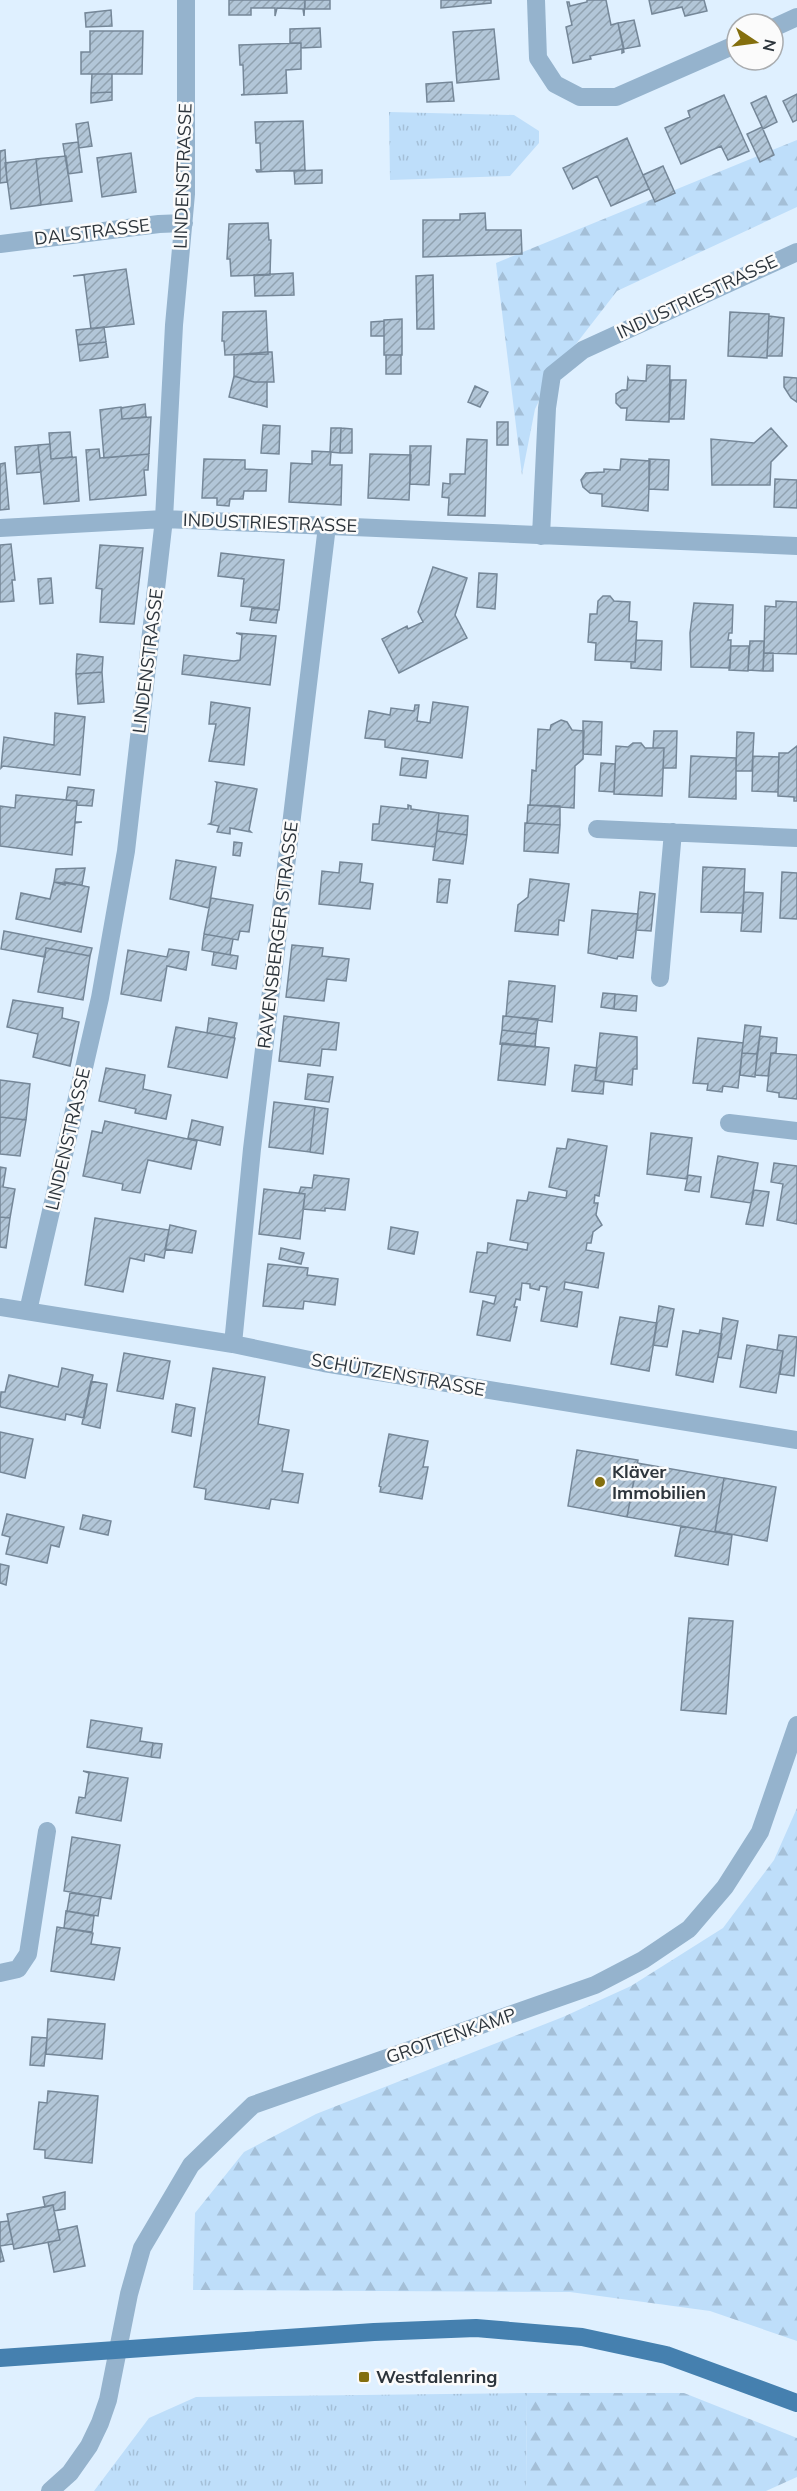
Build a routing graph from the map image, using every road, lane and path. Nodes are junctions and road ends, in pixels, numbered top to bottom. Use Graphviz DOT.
graph roads {
  1 [pos="186,0"];
  2 [pos="536,0"];
  3 [pos="725,49"];
  4 [pos="184,224"];
  5 [pos="0,244"];
  6 [pos="797,252"];
  7 [pos="164,519"];
  8 [pos="327,526"];
  9 [pos="0,528"];
  10 [pos="541,536"];
  11 [pos="797,546"];
  12 [pos="597,829"];
  13 [pos="673,832"];
  14 [pos="797,838"];
  15 [pos="660,978"];
  16 [pos="729,1123"];
  17 [pos="797,1131"];
  18 [pos="0,1307"];
  19 [pos="28,1311"];
  20 [pos="233,1344"];
  21 [pos="797,1440"];
  22 [pos="797,1725"];
  23 [pos="47,1831"];
  24 [pos="0,1973"];
  25 [pos="118,2349"];
  26 [pos="0,2358"];
  27 [pos="797,2403"];
  28 [pos="50,2491"];
  1 -- 4 [label="street, LINDENSTRASSE"];
  2 -- 3 [label="street"];
  4 -- 5 [label="street, DALSTRASSE"];
  4 -- 7 [label="street, LINDENSTRASSE"];
  6 -- 10 [label="street, INDUSTRIESTRASSE"];
  7 -- 8 [label="street, INDUSTRIESTRASSE"];
  7 -- 9 [label="street, INDUSTRIESTRASSE"];
  7 -- 19 [label="street, LINDENSTRASSE"];
  8 -- 10 [label="street, INDUSTRIESTRASSE"];
  8 -- 20 [label="street, RAVENSBERGER STRASSE"];
  10 -- 11 [label="street, INDUSTRIESTRASSE"];
  12 -- 13 [label="street"];
  13 -- 14 [label="street"];
  13 -- 15 [label="street"];
  16 -- 17 [label="street"];
  18 -- 19 [label="street, SCHÜTZENSTRASSE"];
  19 -- 20 [label="street, SCHÜTZENSTRASSE"];
  20 -- 21 [label="street, SCHÜTZENSTRASSE"];
  22 -- 25 [label="street, GROTTENKAMP"];
  23 -- 24 [label="street"];
  25 -- 26 [label="main road"];
  25 -- 27 [label="main road"];
  25 -- 28 [label="street, GROTTENKAMP"];
}
